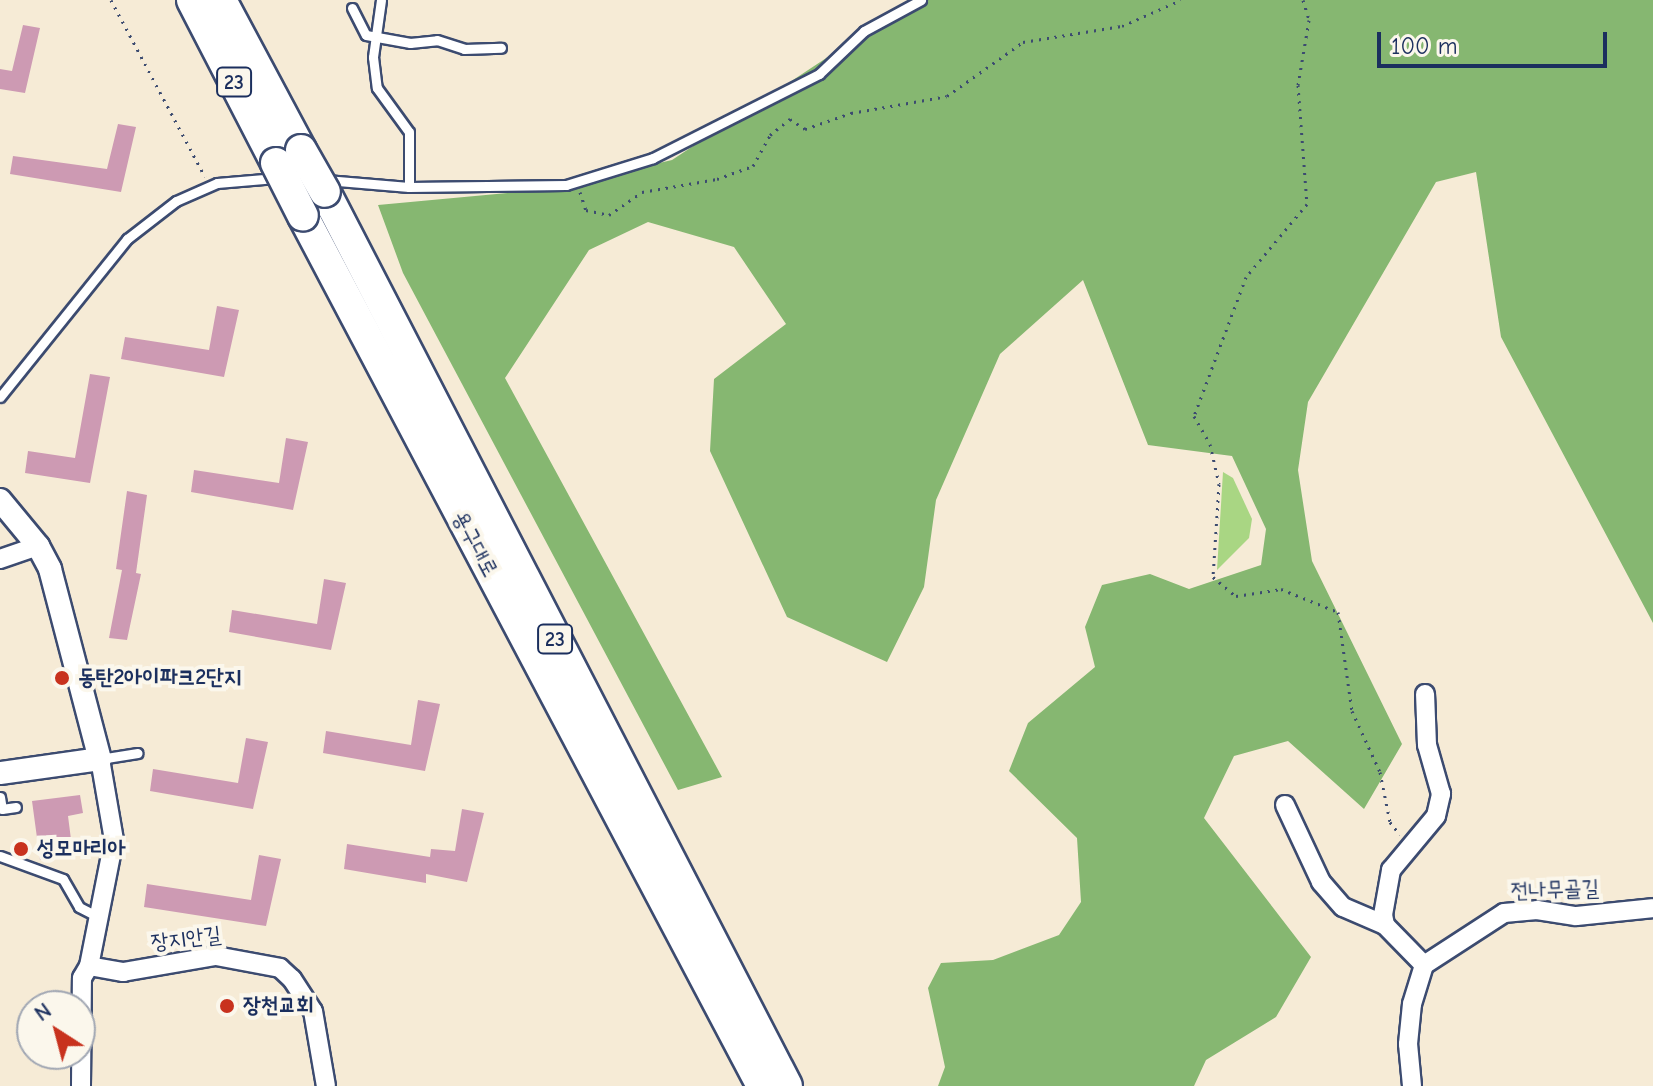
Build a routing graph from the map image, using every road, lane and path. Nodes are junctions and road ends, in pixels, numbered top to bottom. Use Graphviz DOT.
graph roads {
  1 [pos="111,0"];
  2 [pos="192,0"];
  3 [pos="221,0"];
  4 [pos="381,0"];
  5 [pos="921,0"];
  6 [pos="1181,0"];
  7 [pos="1303,0"];
  8 [pos="352,8"];
  9 [pos="376,37"];
  10 [pos="501,48"];
  11 [pos="290,164"];
  12 [pos="566,185"];
  13 [pos="210,186"];
  14 [pos="316,186"];
  15 [pos="409,187"];
  16 [pos="0,397"];
  17 [pos="0,500"];
  18 [pos="38,546"];
  19 [pos="0,559"];
  20 [pos="1425,694"];
  21 [pos="138,753"];
  22 [pos="100,759"];
  23 [pos="0,773"];
  24 [pos="0,797"];
  25 [pos="1285,805"];
  26 [pos="16,807"];
  27 [pos="1408,845"];
  28 [pos="0,856"];
  29 [pos="1653,908"];
  30 [pos="99,917"];
  31 [pos="1385,925"];
  32 [pos="1424,965"];
  33 [pos="89,966"];
  34 [pos="81,1086"];
  35 [pos="326,1086"];
  36 [pos="762,1086"];
  37 [pos="787,1086"];
  38 [pos="1412,1086"];
  1 -- 13 [label="path"];
  2 -- 11 [label="highway, 용구대로 / 23"];
  3 -- 11 [label="highway, 용구대로 / 23"];
  4 -- 9 [label="lane"];
  5 -- 12 [label="lane"];
  6 -- 12 [label="path"];
  7 -- 27 [label="path"];
  8 -- 9 [label="lane"];
  9 -- 10 [label="lane"];
  9 -- 15 [label="lane"];
  11 -- 13 [label="lane"];
  11 -- 14 [label="highway, 용구대로 / 23, bridge"];
  11 -- 36 [label="highway, 용구대로 / 23, bridge"];
  12 -- 15 [label="lane"];
  13 -- 16 [label="lane"];
  14 -- 15 [label="lane"];
  14 -- 37 [label="highway, 용구대로 / 23"];
  17 -- 18 [label="street"];
  18 -- 19 [label="street"];
  18 -- 22 [label="street"];
  20 -- 27 [label="street"];
  21 -- 22 [label="lane"];
  22 -- 23 [label="street"];
  22 -- 30 [label="street"];
  24 -- 26 [label="lane"];
  25 -- 31 [label="street"];
  27 -- 31 [label="street"];
  28 -- 30 [label="lane"];
  29 -- 32 [label="street, 전나무골길"];
  30 -- 33 [label="street"];
  31 -- 32 [label="street"];
  32 -- 38 [label="street"];
  33 -- 34 [label="street"];
  33 -- 35 [label="street, 장지안길"];
}
